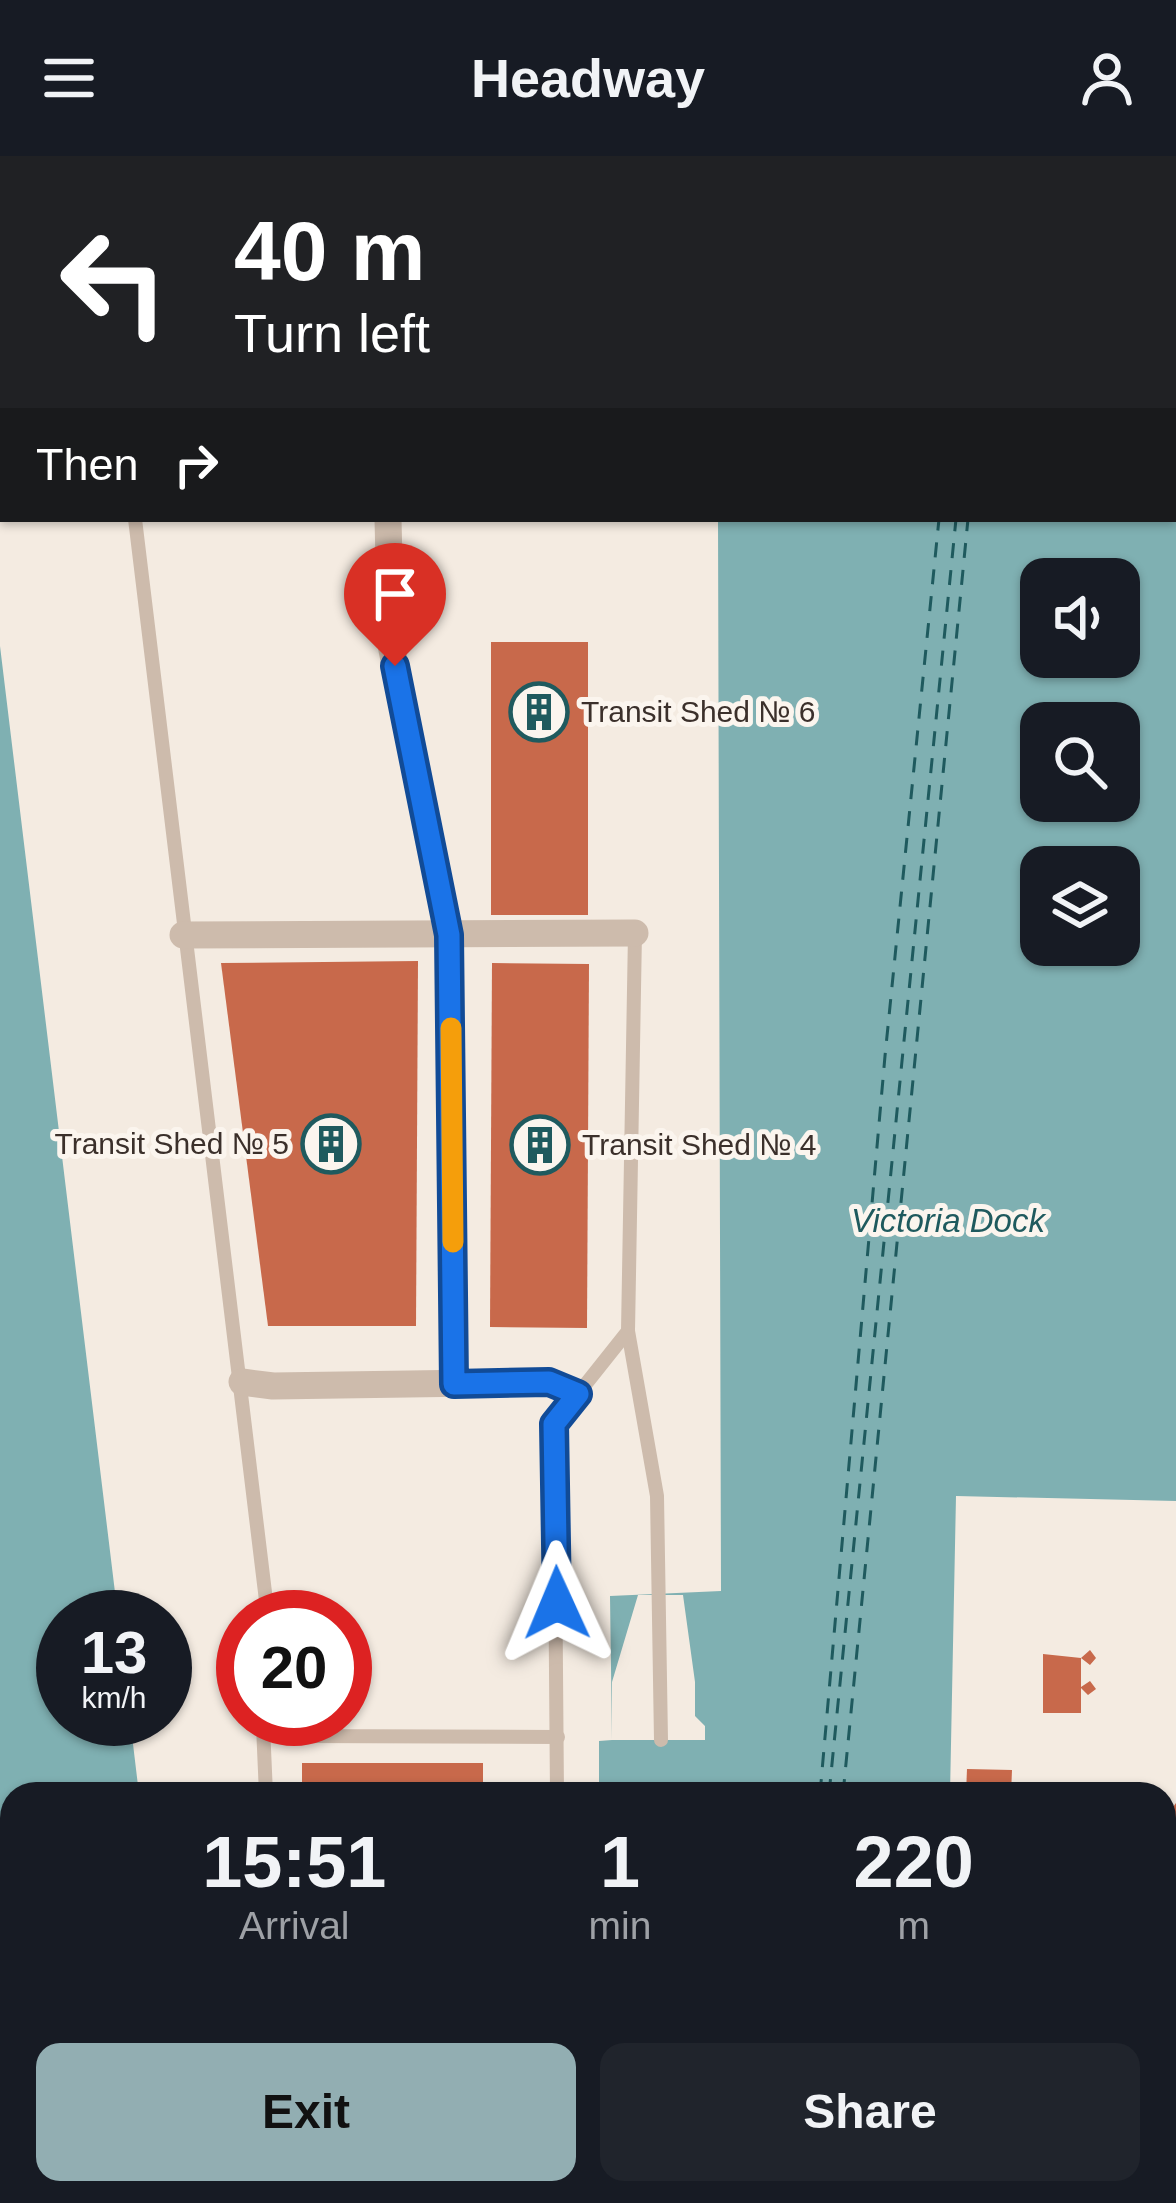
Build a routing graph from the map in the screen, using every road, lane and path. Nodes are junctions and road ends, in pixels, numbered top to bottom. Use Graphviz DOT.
graph roads {
  1 [pos="135,522"];
  2 [pos="388,522"];
  3 [pos="635,933"];
  4 [pos="183,935"];
  5 [pos="449,935"];
  6 [pos="628,1331"];
  7 [pos="242,1382"];
  8 [pos="454,1384"];
  9 [pos="578,1394"];
  10 [pos="265,1590"];
  11 [pos="372,1730"];
  12 [pos="558,1737"];
  13 [pos="661,1740"];
  14 [pos="264,1746"];
  15 [pos="265,1782"];
  16 [pos="556,1782"];
  1 -- 4 [label="lane"];
  2 -- 5 [label="street"];
  3 -- 5 [label="street"];
  3 -- 6 [label="lane"];
  4 -- 5 [label="street"];
  4 -- 7 [label="lane"];
  5 -- 8 [label="street"];
  6 -- 9 [label="lane"];
  6 -- 13 [label="lane"];
  7 -- 8 [label="street"];
  7 -- 10 [label="lane"];
  8 -- 9 [label="street"];
  9 -- 12 [label="lane"];
  11 -- 12 [label="lane"];
  12 -- 16 [label="lane"];
  14 -- 15 [label="lane"];
}
